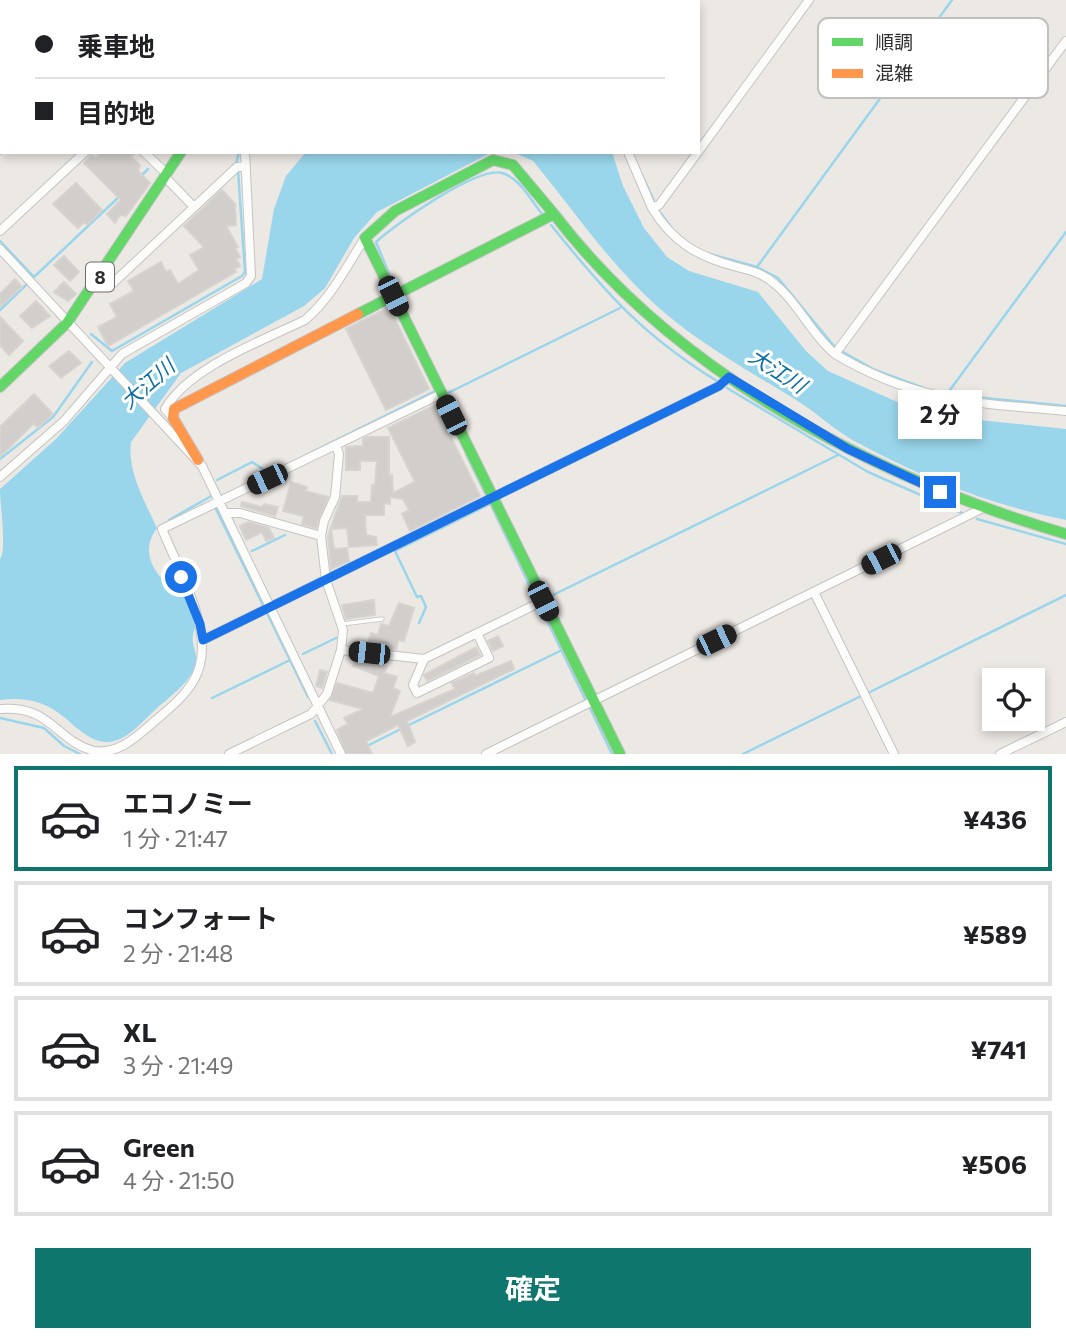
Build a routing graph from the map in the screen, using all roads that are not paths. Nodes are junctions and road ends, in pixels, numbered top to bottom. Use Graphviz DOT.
graph roads {
  1 [pos="796,0"];
  2 [pos="807,3"];
  3 [pos="1066,41"];
  4 [pos="1048,65"];
  5 [pos="1024,98"];
  6 [pos="700,149"];
  7 [pos="83,154"];
  8 [pos="146,154"];
  9 [pos="180,154"];
  10 [pos="245,154"];
  11 [pos="629,154"];
  12 [pos="697,154"];
  13 [pos="246,166"];
  14 [pos="166,175"];
  15 [pos="194,207"];
  16 [pos="652,208"];
  17 [pos="554,214"];
  18 [pos="0,231"];
  19 [pos="365,238"];
  20 [pos="0,249"];
  21 [pos="94,285"];
  22 [pos="393,296"];
  23 [pos="67,323"];
  24 [pos="835,354"];
  25 [pos="110,368"];
  26 [pos="729,377"];
  27 [pos="0,387"];
  28 [pos="441,394"];
  29 [pos="1066,411"];
  30 [pos="173,418"];
  31 [pos="336,446"];
  32 [pos="198,460"];
  33 [pos="0,477"];
  34 [pos="491,496"];
  35 [pos="221,501"];
  36 [pos="981,509"];
  37 [pos="228,513"];
  38 [pos="1066,534"];
  39 [pos="321,536"];
  40 [pos="326,580"];
  41 [pos="814,592"];
  42 [pos="543,601"];
  43 [pos="272,607"];
  44 [pos="382,619"];
  45 [pos="341,624"];
  46 [pos="477,633"];
  47 [pos="203,640"];
  48 [pos="341,650"];
  49 [pos="424,659"];
  50 [pos="594,701"];
  51 [pos="318,706"];
  52 [pos="0,709"];
  53 [pos="1066,722"];
  54 [pos="229,754"];
  55 [pos="341,754"];
  56 [pos="486,754"];
  57 [pos="620,754"];
  58 [pos="894,754"];
  59 [pos="1000,754"];
  1 -- 2 [label="street"];
  2 -- 6 [label="street"];
  3 -- 4 [label="street"];
  5 -- 24 [label="street"];
  7 -- 18 [label="street"];
  8 -- 14 [label="street"];
  9 -- 14 [label="street, 8"];
  10 -- 13 [label="street"];
  11 -- 16 [label="street"];
  12 -- 16 [label="street"];
  13 -- 15 [label="street"];
  13 -- 25 [label="street"];
  14 -- 15 [label="street"];
  14 -- 21 [label="street, 8"];
  15 -- 21 [label="street"];
  16 -- 24 [label="street"];
  17 -- 19 [label="street"];
  17 -- 22 [label="street"];
  17 -- 26 [label="street"];
  19 -- 22 [label="street"];
  19 -- 30 [label="street"];
  20 -- 23 [label="street"];
  21 -- 23 [label="street, 8"];
  22 -- 28 [label="street"];
  22 -- 30 [label="street"];
  23 -- 25 [label="street"];
  23 -- 27 [label="street, 8"];
  24 -- 29 [label="street"];
  25 -- 32 [label="street"];
  25 -- 33 [label="street"];
  26 -- 34 [label="street"];
  26 -- 36 [label="street"];
  28 -- 31 [label="street"];
  28 -- 34 [label="street"];
  30 -- 32 [label="street"];
  31 -- 35 [label="street"];
  31 -- 39 [label="street"];
  32 -- 35 [label="street"];
  34 -- 40 [label="street"];
  34 -- 42 [label="street"];
  35 -- 37 [label="street"];
  35 -- 47 [label="street"];
  36 -- 38 [label="street"];
  36 -- 41 [label="street"];
  37 -- 39 [label="street"];
  37 -- 43 [label="street"];
  39 -- 40 [label="street"];
  40 -- 43 [label="street"];
  40 -- 45 [label="street"];
  41 -- 50 [label="street"];
  41 -- 58 [label="street"];
  42 -- 46 [label="street"];
  42 -- 50 [label="street"];
  43 -- 47 [label="street"];
  43 -- 51 [label="street"];
  44 -- 45 [label="lane"];
  45 -- 48 [label="street"];
  46 -- 49 [label="street"];
  46 -- 49 [label="street"];
  47 -- 52 [label="street"];
  48 -- 49 [label="street"];
  48 -- 51 [label="street"];
  50 -- 56 [label="street"];
  50 -- 57 [label="street"];
  51 -- 54 [label="street"];
  51 -- 55 [label="street"];
  53 -- 59 [label="street"];
}
